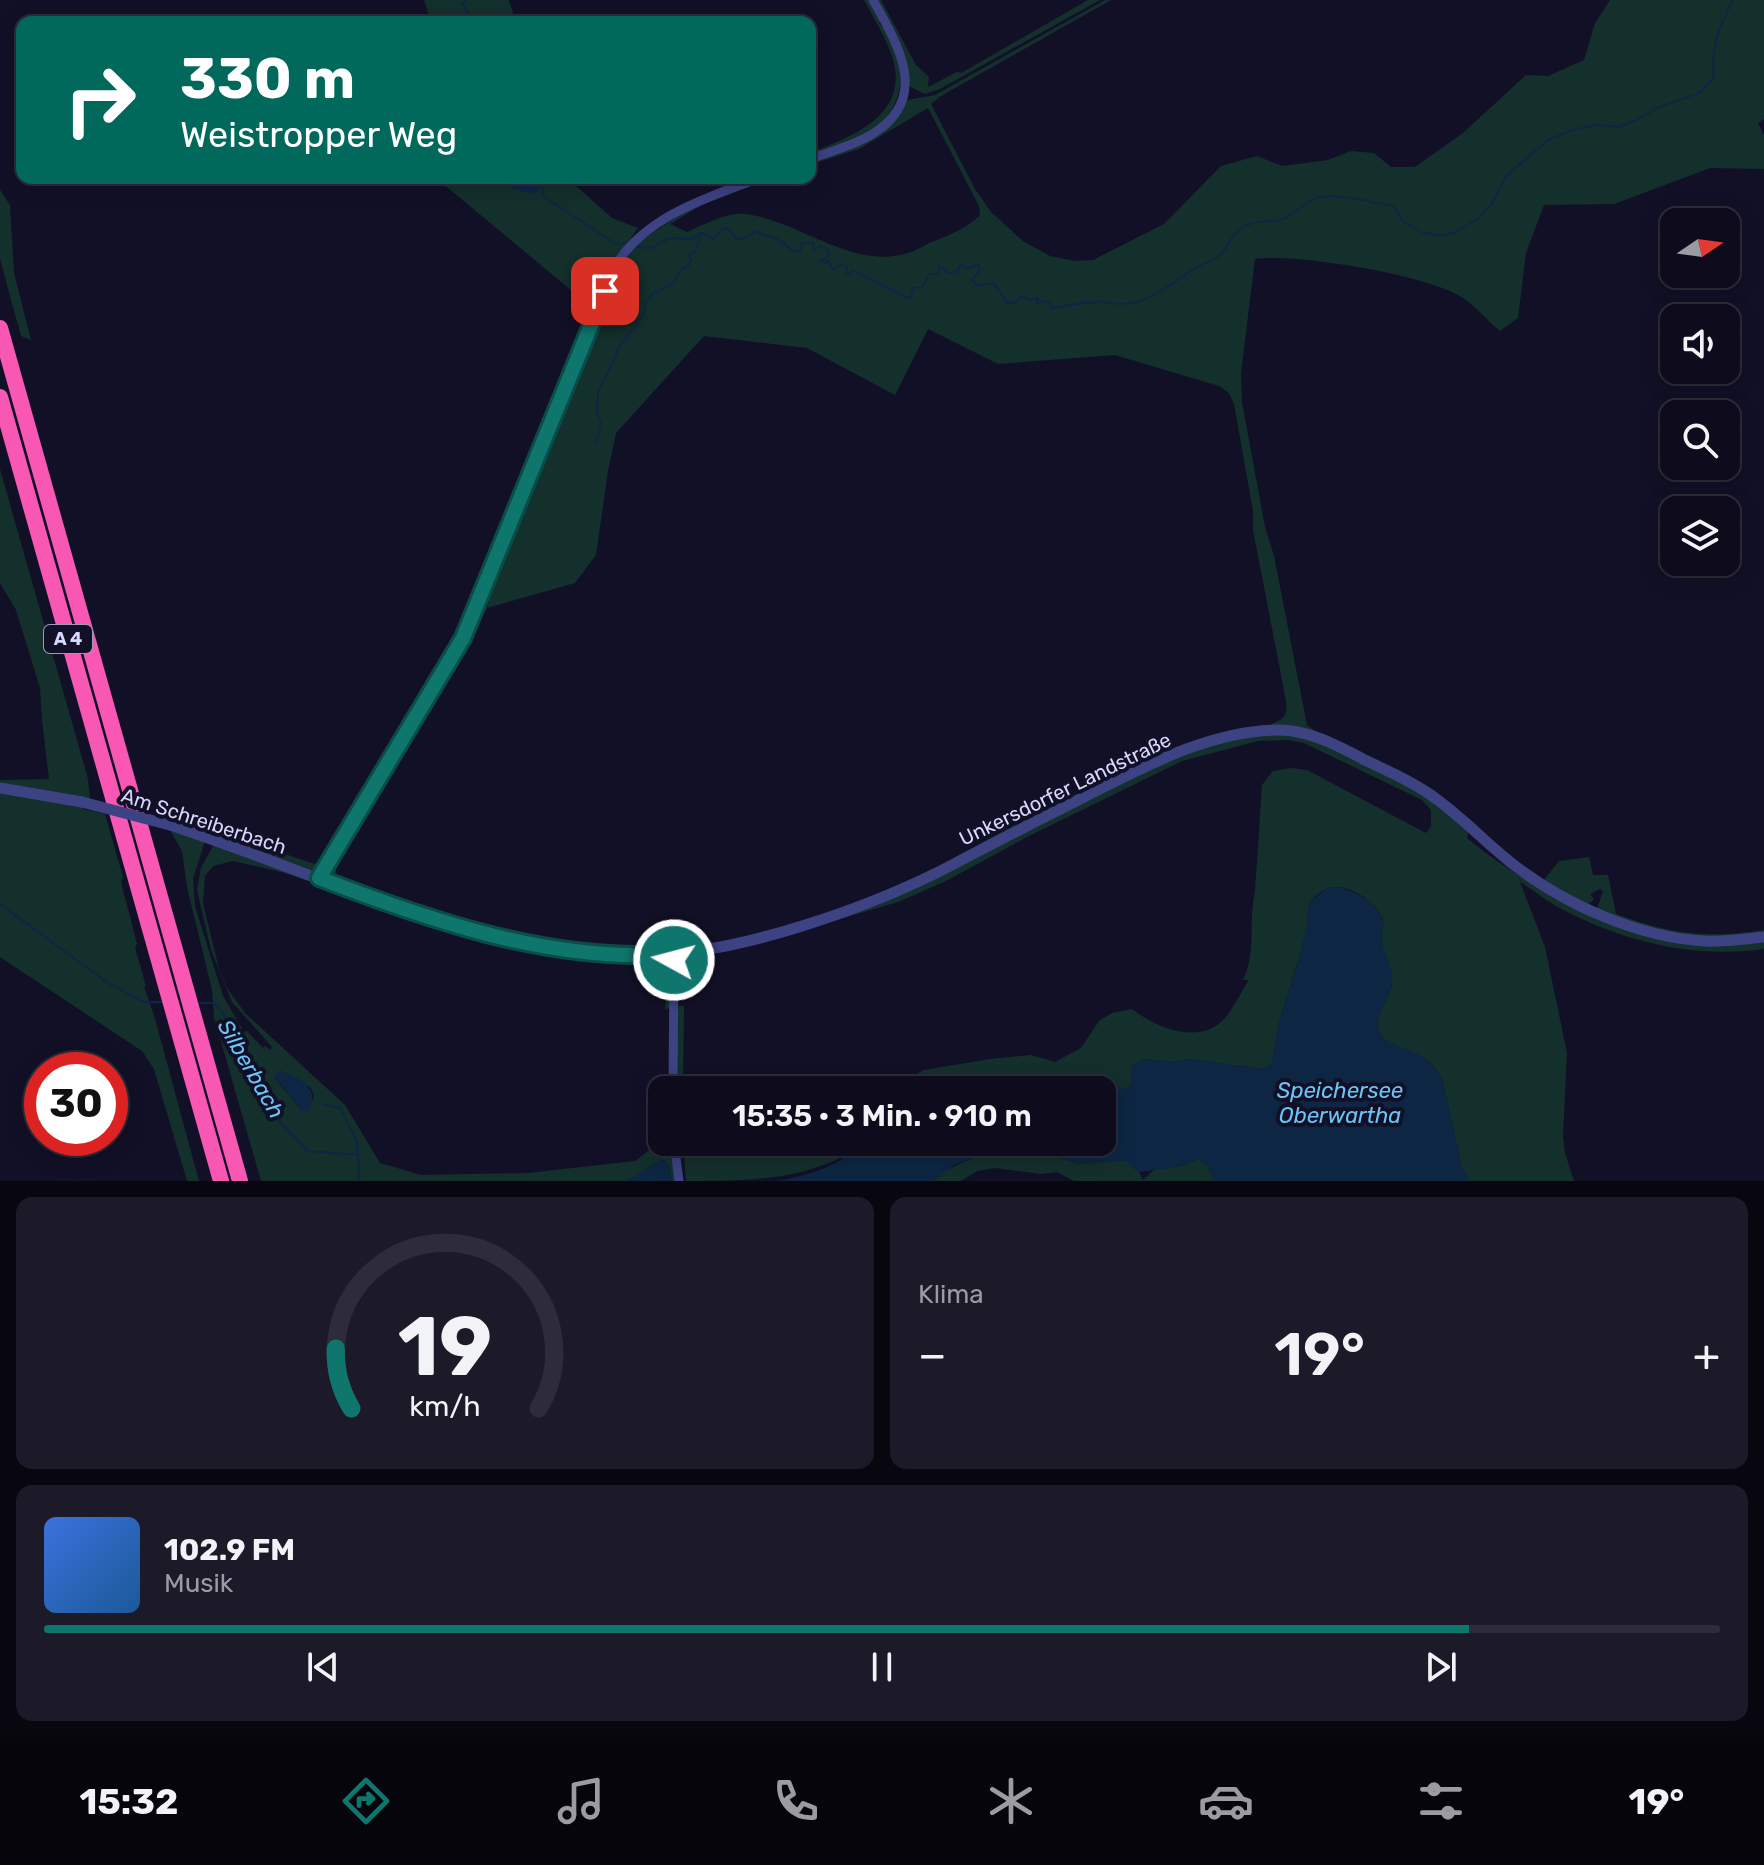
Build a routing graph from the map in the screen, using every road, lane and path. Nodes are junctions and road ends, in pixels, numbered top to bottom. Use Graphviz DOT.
graph roads {
  1 [pos="873,0"];
  2 [pos="816,157"];
  3 [pos="742,184"];
  4 [pos="0,328"];
  5 [pos="0,397"];
  6 [pos="0,788"];
  7 [pos="319,878"];
  8 [pos="1764,937"];
  9 [pos="674,954"];
  10 [pos="673,1076"];
  11 [pos="231,1150"];
  12 [pos="676,1156"];
  13 [pos="221,1181"];
  14 [pos="240,1181"];
  15 [pos="247,1181"];
  16 [pos="679,1181"];
  1 -- 2 [label="street"];
  3 -- 7 [label="street"];
  4 -- 11 [label="highway, A 4"];
  5 -- 13 [label="highway, A 4"];
  6 -- 7 [label="street, Am Schreiberbach, bridge"];
  7 -- 9 [label="street, Am Schreiberbach"];
  8 -- 9 [label="street, Unkersdorfer Landstraße"];
  9 -- 10 [label="street"];
  11 -- 14 [label="highway, A 4"];
  11 -- 15 [label="highway"];
  12 -- 16 [label="street"];
}
